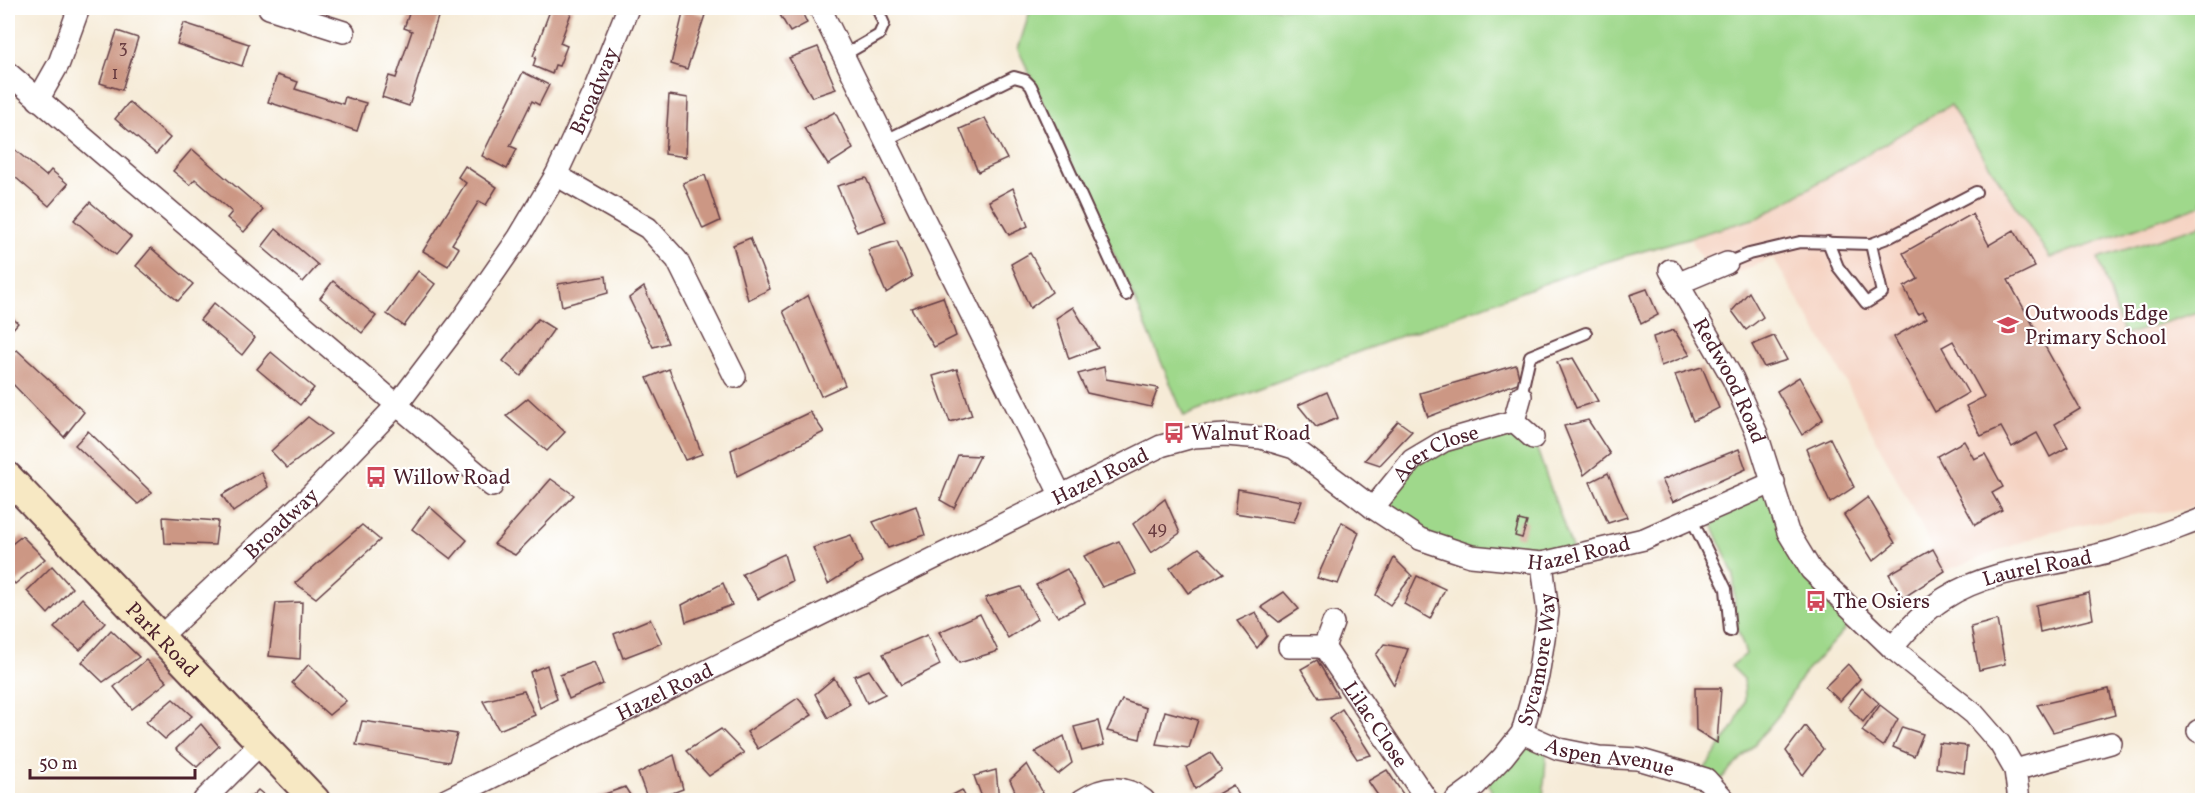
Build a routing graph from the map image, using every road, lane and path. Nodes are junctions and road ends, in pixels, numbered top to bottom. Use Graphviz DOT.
graph roads {
  1 [pos="79,8"];
  2 [pos="269,8"];
  3 [pos="628,8"];
  4 [pos="820,8"];
  5 [pos="877,8"];
  6 [pos="344,32"];
  7 [pos="844,55"];
  8 [pos="8,72"];
  9 [pos="38,100"];
  10 [pos="886,140"];
  11 [pos="556,175"];
  12 [pos="1976,192"];
  13 [pos="1828,242"];
  14 [pos="1871,244"];
  15 [pos="1727,263"];
  16 [pos="1126,295"];
  17 [pos="1586,333"];
  18 [pos="735,377"];
  19 [pos="1521,396"];
  20 [pos="397,405"];
  21 [pos="1514,422"];
  22 [pos="1533,438"];
  23 [pos="8,477"];
  24 [pos="1774,482"];
  25 [pos="492,486"];
  26 [pos="1061,496"];
  27 [pos="1373,507"];
  28 [pos="1691,518"];
  29 [pos="2202,519"];
  30 [pos="1542,563"];
  31 [pos="1333,623"];
  32 [pos="1730,631"];
  33 [pos="160,637"];
  34 [pos="1289,647"];
  35 [pos="1324,647"];
  36 [pos="1892,648"];
  37 [pos="1521,733"];
  38 [pos="261,743"];
  39 [pos="2111,743"];
  40 [pos="2015,770"];
  41 [pos="204,801"];
  42 [pos="315,801"];
  43 [pos="446,801"];
  44 [pos="1082,801"];
  45 [pos="1144,801"];
  46 [pos="1426,801"];
  47 [pos="1456,801"];
  48 [pos="1725,801"];
  49 [pos="2019,801"];
  1 -- 9 [label="street"];
  2 -- 6 [label="street"];
  3 -- 11 [label="street, Broadway"];
  4 -- 7 [label="street"];
  5 -- 7 [label="lane"];
  7 -- 10 [label="street"];
  8 -- 9 [label="street"];
  9 -- 20 [label="street"];
  10 -- 16 [label="lane"];
  10 -- 26 [label="street"];
  11 -- 18 [label="street"];
  11 -- 20 [label="street, Broadway"];
  12 -- 14 [label="lane"];
  13 -- 14 [label="lane"];
  13 -- 14 [label="lane"];
  13 -- 15 [label="lane"];
  15 -- 24 [label="street, Redwood Road"];
  17 -- 19 [label="lane"];
  19 -- 21 [label="street"];
  20 -- 25 [label="street"];
  20 -- 33 [label="street, Broadway"];
  21 -- 22 [label="street"];
  21 -- 27 [label="street, Acer Close"];
  23 -- 33 [label="street, Park Road"];
  24 -- 28 [label="street, Hazel Road"];
  24 -- 36 [label="street"];
  26 -- 27 [label="street, Hazel Road"];
  26 -- 43 [label="street, Hazel Road"];
  27 -- 30 [label="street, Hazel Road"];
  28 -- 30 [label="street, Hazel Road"];
  28 -- 32 [label="lane"];
  29 -- 36 [label="street, Laurel Road"];
  30 -- 37 [label="street, Sycamore Way"];
  31 -- 35 [label="street"];
  33 -- 38 [label="street, Park Road"];
  34 -- 35 [label="street"];
  35 -- 46 [label="street, Lilac Close"];
  36 -- 40 [label="street"];
  37 -- 47 [label="street, Sycamore Way"];
  37 -- 48 [label="street, Aspen Avenue"];
  38 -- 41 [label="street"];
  38 -- 42 [label="street, Park Road"];
  39 -- 40 [label="street"];
  40 -- 49 [label="street"];
  44 -- 45 [label="street"];
}
